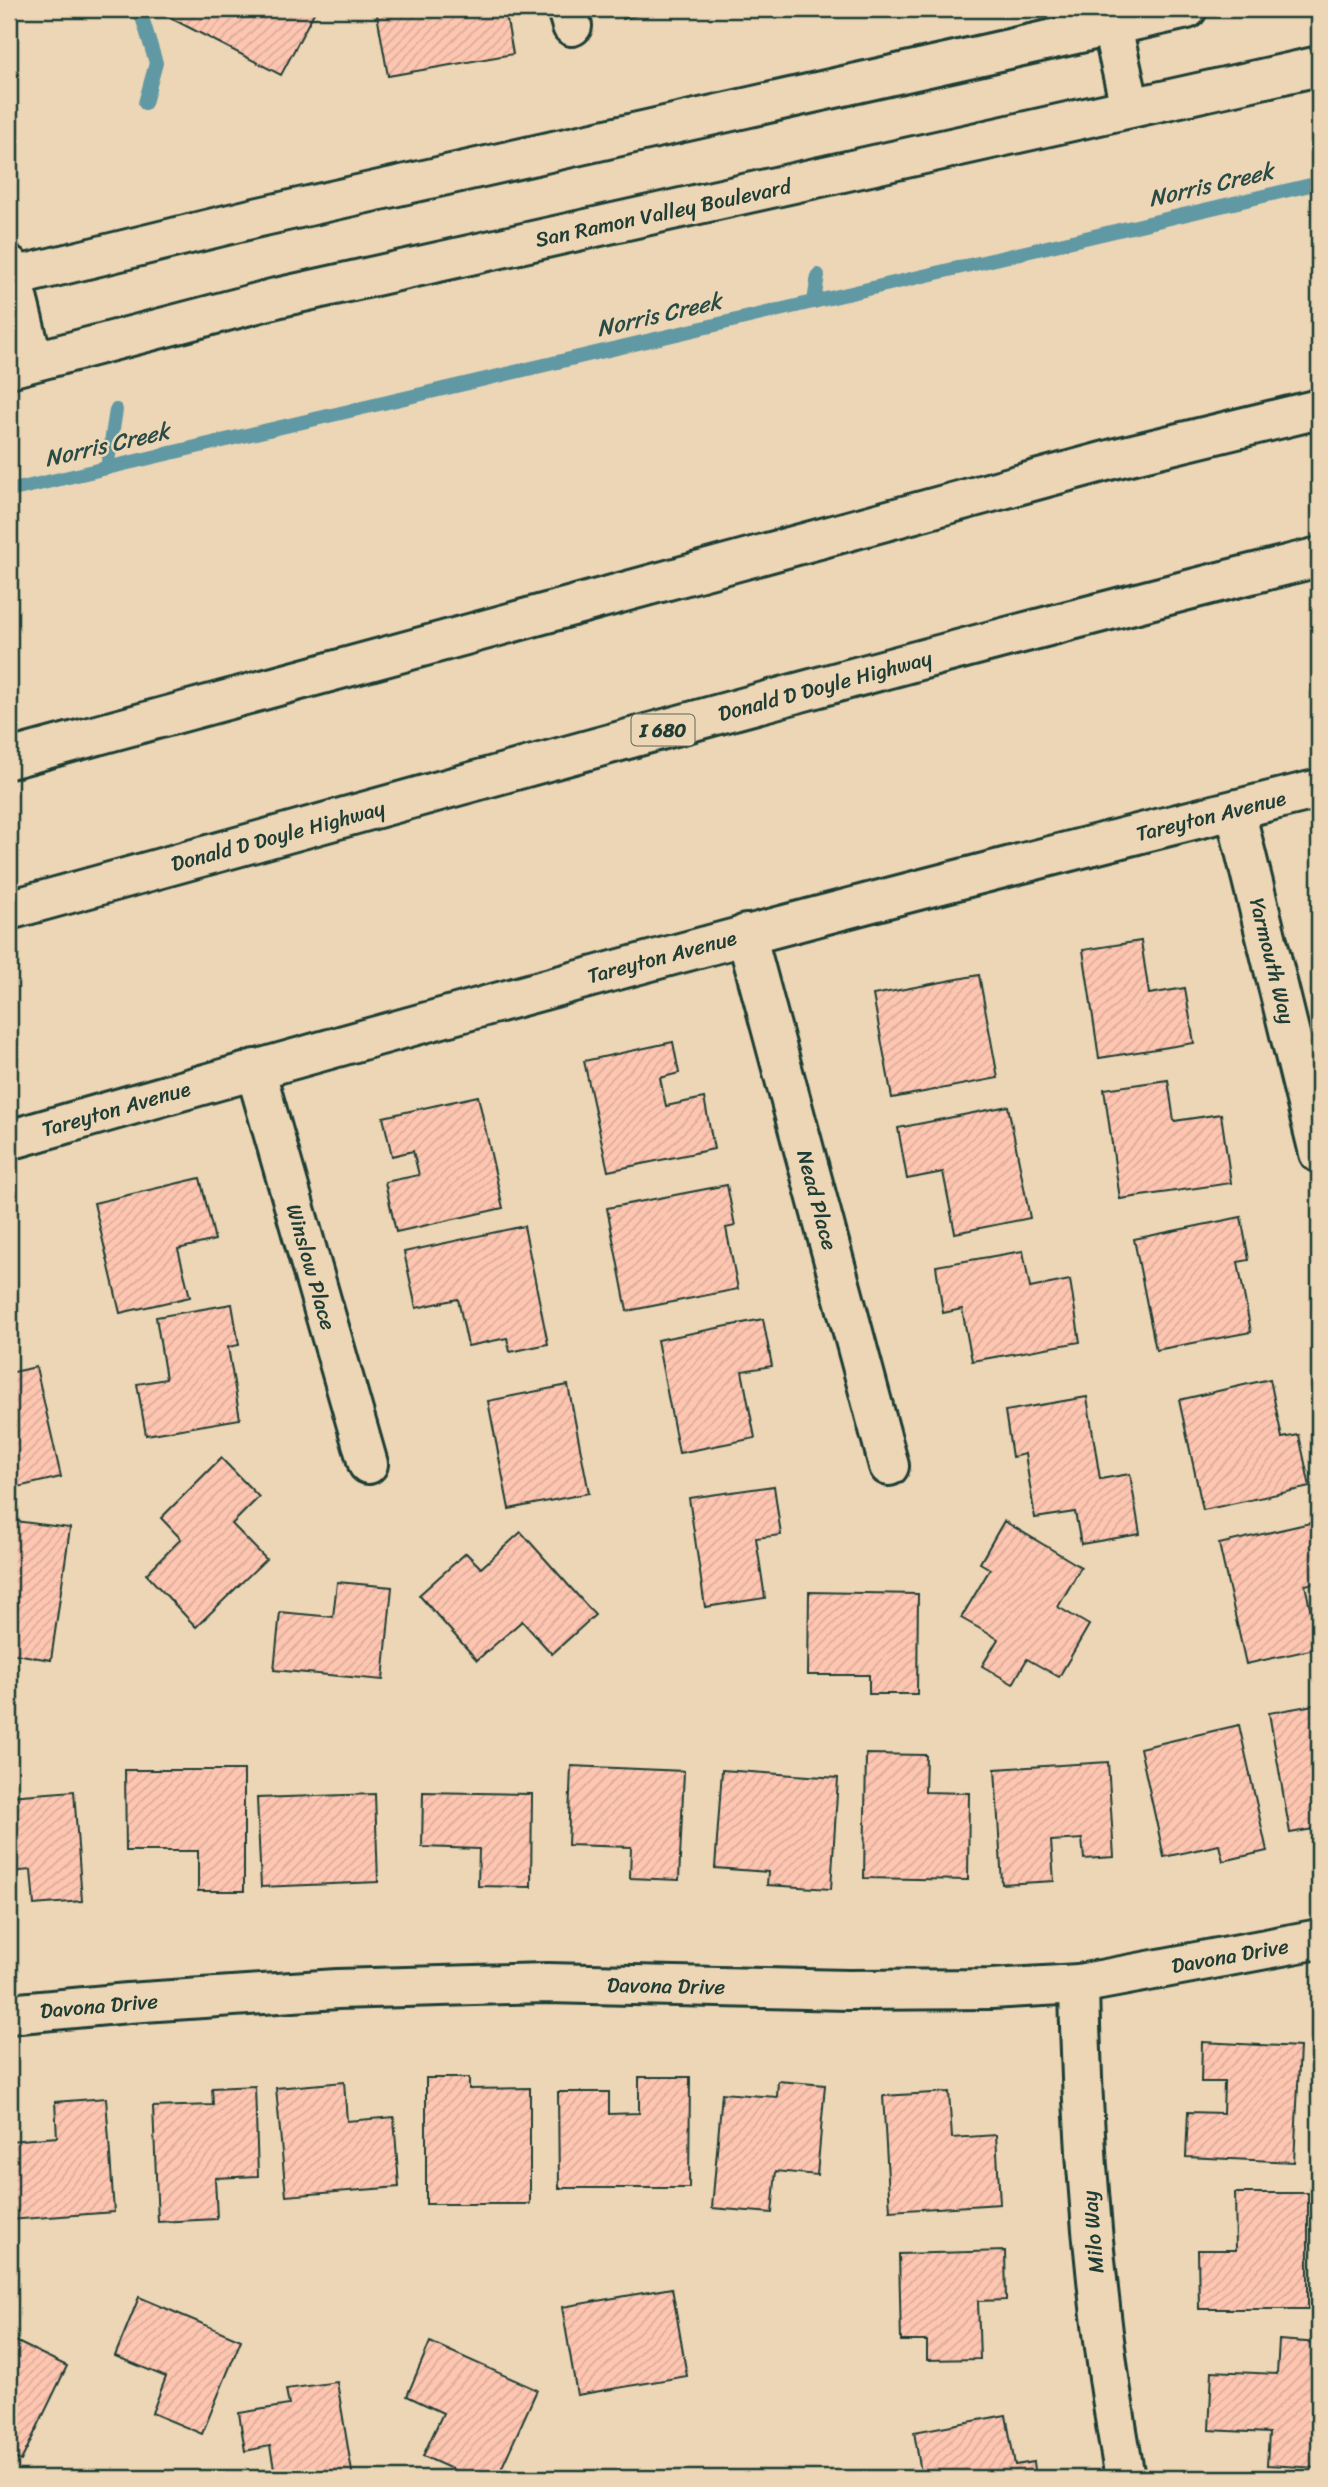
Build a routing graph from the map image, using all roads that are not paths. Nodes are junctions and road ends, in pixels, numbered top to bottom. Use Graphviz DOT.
graph roads {
  1 [pos="1187,9"];
  2 [pos="1110,17"];
  3 [pos="1319,66"];
  4 [pos="1130,107"];
  5 [pos="10,274"];
  6 [pos="21,364"];
  7 [pos="1319,409"];
  8 [pos="1319,557"];
  9 [pos="9,759"];
  10 [pos="1319,789"];
  11 [pos="1235,810"];
  12 [pos="9,910"];
  13 [pos="746,934"];
  14 [pos="255,1069"];
  15 [pos="9,1140"];
  16 [pos="1319,1153"];
  17 [pos="368,1464"];
  18 [pos="889,1466"];
  19 [pos="1319,1939"];
  20 [pos="1079,1984"];
  21 [pos="9,2014"];
  22 [pos="1125,2478"];
  1 -- 2 [label="main road"];
  2 -- 4 [label="main road"];
  2 -- 5 [label="main road"];
  3 -- 4 [label="main road, San Ramon Valley Boulevard"];
  4 -- 6 [label="main road, San Ramon Valley Boulevard"];
  5 -- 6 [label="main road"];
  7 -- 9 [label="main road"];
  8 -- 12 [label="main road, Donald D Doyle Highway / I 680"];
  10 -- 11 [label="main road, Tareyton Avenue"];
  11 -- 13 [label="main road, Tareyton Avenue"];
  11 -- 16 [label="main road, Yarmouth Way"];
  13 -- 14 [label="main road, Tareyton Avenue"];
  13 -- 18 [label="main road, Nead Place"];
  14 -- 15 [label="main road, Tareyton Avenue"];
  14 -- 17 [label="main road, Winslow Place"];
  19 -- 20 [label="main road, Davona Drive"];
  20 -- 21 [label="main road, Davona Drive"];
  20 -- 22 [label="main road, Milo Way"];
}
